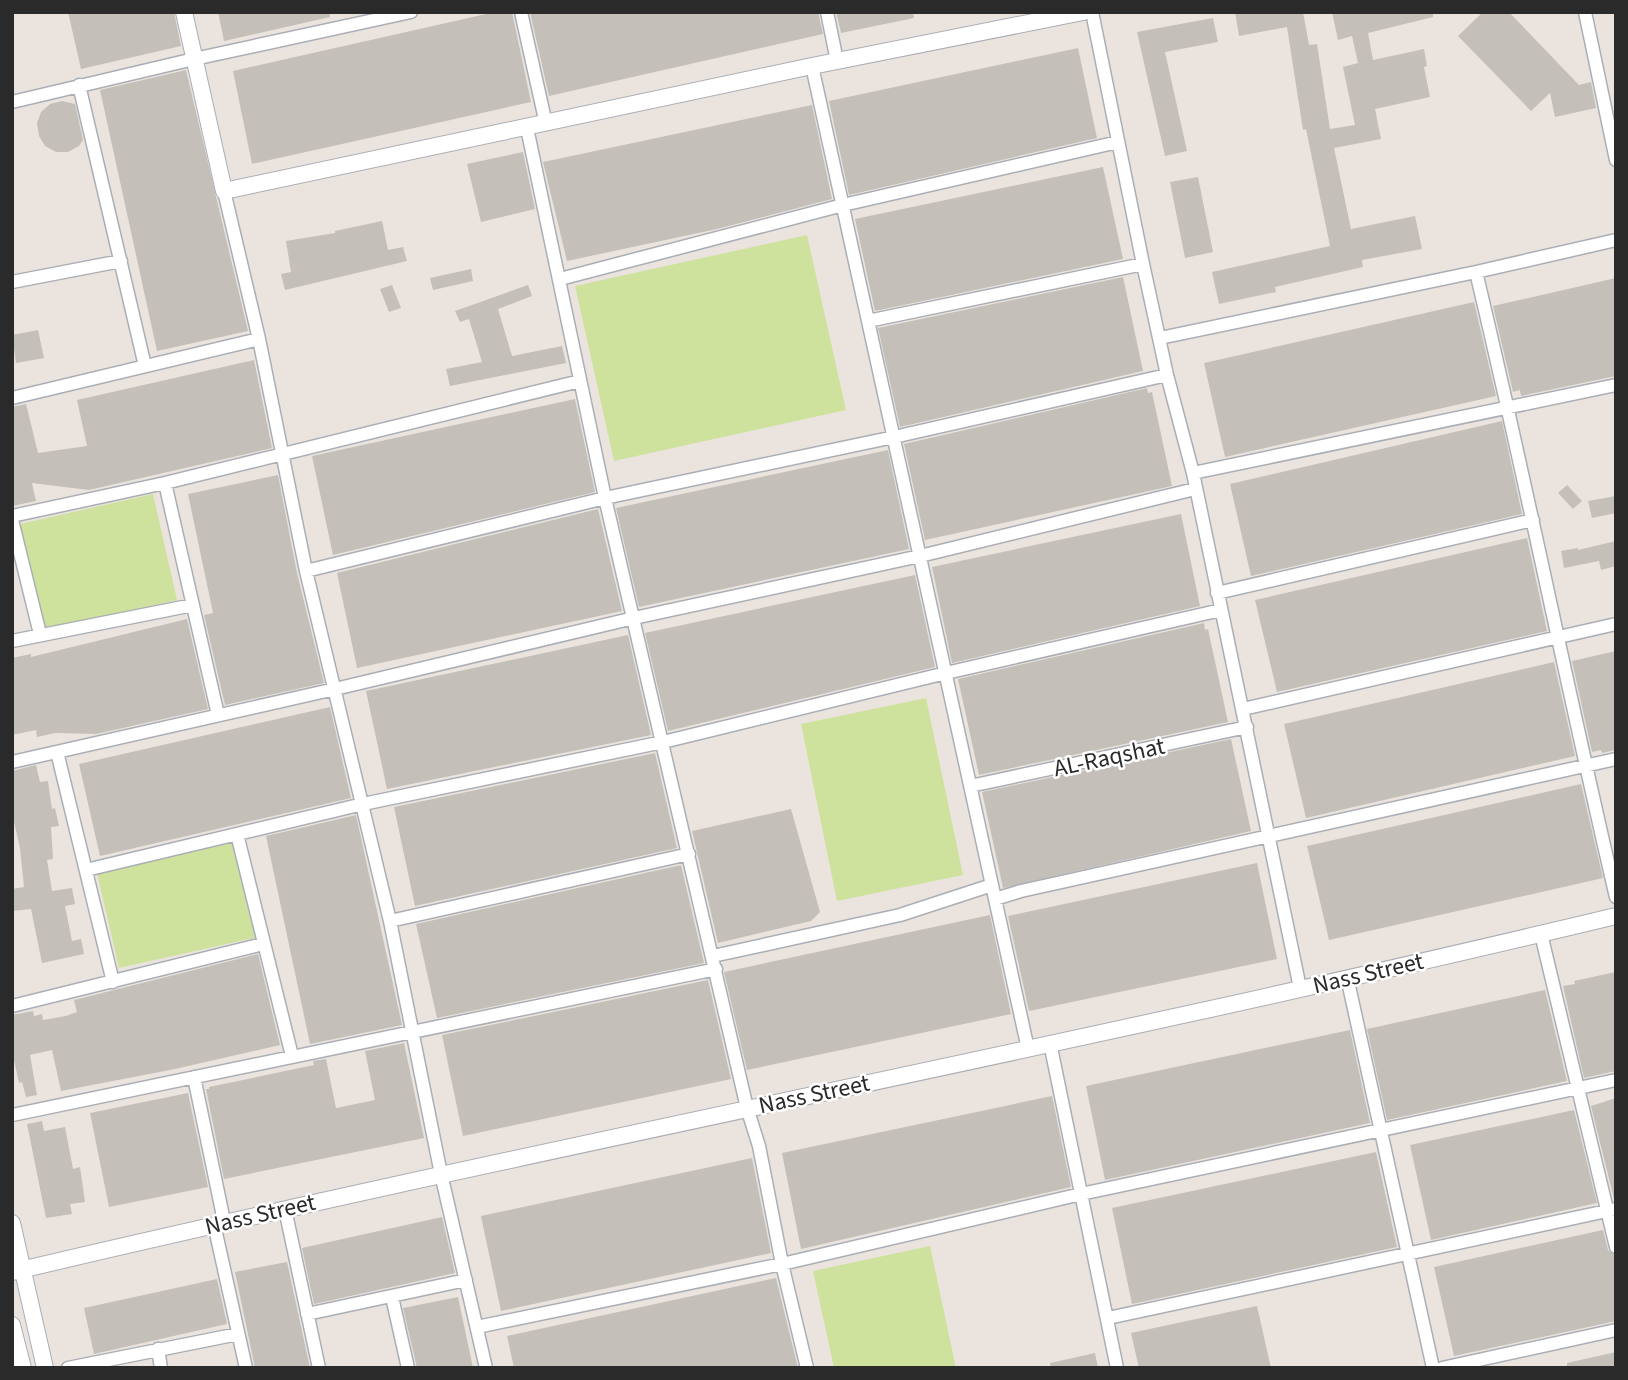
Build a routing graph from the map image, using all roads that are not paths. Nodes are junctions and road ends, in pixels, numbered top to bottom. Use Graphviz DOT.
graph roads {
  1 [pos="184,12"];
  2 [pos="411,12"];
  3 [pos="521,12"];
  4 [pos="827,12"];
  5 [pos="1083,12"];
  6 [pos="1092,12"];
  7 [pos="1585,12"];
  8 [pos="194,59"];
  9 [pos="837,61"];
  10 [pos="813,66"];
  11 [pos="79,85"];
  12 [pos="12,102"];
  13 [pos="546,124"];
  14 [pos="527,128"];
  15 [pos="1118,142"];
  16 [pos="1616,160"];
  17 [pos="223,191"];
  18 [pos="843,205"];
  19 [pos="1616,240"];
  20 [pos="121,261"];
  21 [pos="1143,264"];
  22 [pos="1476,272"];
  23 [pos="560,279"];
  24 [pos="12,282"];
  25 [pos="868,321"];
  26 [pos="1160,338"];
  27 [pos="259,339"];
  28 [pos="145,366"];
  29 [pos="1167,375"];
  30 [pos="580,381"];
  31 [pos="1616,384"];
  32 [pos="12,398"];
  33 [pos="1508,405"];
  34 [pos="894,437"];
  35 [pos="284,454"];
  36 [pos="1193,473"];
  37 [pos="165,484"];
  38 [pos="1195,489"];
  39 [pos="605,498"];
  40 [pos="12,518"];
  41 [pos="1533,520"];
  42 [pos="920,556"];
  43 [pos="306,571"];
  44 [pos="1217,593"];
  45 [pos="193,605"];
  46 [pos="1221,610"];
  47 [pos="634,618"];
  48 [pos="1616,624"];
  49 [pos="40,634"];
  50 [pos="1558,637"];
  51 [pos="12,641"];
  52 [pos="946,673"];
  53 [pos="335,689"];
  54 [pos="1243,709"];
  55 [pos="219,715"];
  56 [pos="1247,727"];
  57 [pos="663,742"];
  58 [pos="57,752"];
  59 [pos="1616,758"];
  60 [pos="12,762"];
  61 [pos="1585,765"];
  62 [pos="970,786"];
  63 [pos="363,804"];
  64 [pos="237,834"];
  65 [pos="1269,835"];
  66 [pos="689,854"];
  67 [pos="86,870"];
  68 [pos="992,885"];
  69 [pos="1616,897"];
  70 [pos="995,899"];
  71 [pos="1616,916"];
  72 [pos="390,921"];
  73 [pos="1541,934"];
  74 [pos="263,944"];
  75 [pos="715,963"];
  76 [pos="1347,977"];
  77 [pos="113,982"];
  78 [pos="1300,988"];
  79 [pos="12,1006"];
  80 [pos="412,1031"];
  81 [pos="1050,1044"];
  82 [pos="1028,1049"];
  83 [pos="292,1056"];
  84 [pos="194,1077"];
  85 [pos="1616,1080"];
  86 [pos="1578,1089"];
  87 [pos="747,1108"];
  88 [pos="12,1115"];
  89 [pos="1381,1132"];
  90 [pos="441,1174"];
  91 [pos="1081,1194"];
  92 [pos="285,1209"];
  93 [pos="1612,1209"];
  94 [pos="12,1223"];
  95 [pos="219,1223"];
  96 [pos="1616,1247"];
  97 [pos="1408,1253"];
  98 [pos="782,1264"];
  99 [pos="18,1270"];
  100 [pos="466,1280"];
  101 [pos="392,1297"];
  102 [pos="307,1314"];
  103 [pos="1108,1318"];
  104 [pos="12,1325"];
  105 [pos="477,1327"];
  106 [pos="1616,1331"];
  107 [pos="238,1334"];
  108 [pos="158,1349"];
  109 [pos="23,1368"];
  110 [pos="45,1368"];
  111 [pos="68,1368"];
  112 [pos="161,1368"];
  113 [pos="246,1368"];
  114 [pos="319,1368"];
  115 [pos="408,1368"];
  116 [pos="486,1368"];
  117 [pos="807,1368"];
  118 [pos="1117,1368"];
  119 [pos="1433,1368"];
  120 [pos="1442,1368"];
  1 -- 8 [label="street"];
  2 -- 8 [label="street"];
  3 -- 13 [label="street"];
  4 -- 9 [label="street"];
  5 -- 9 [label="street"];
  6 -- 15 [label="street"];
  7 -- 16 [label="street"];
  8 -- 11 [label="street"];
  8 -- 17 [label="street"];
  9 -- 10 [label="street"];
  10 -- 13 [label="street"];
  10 -- 18 [label="street"];
  11 -- 12 [label="street"];
  11 -- 20 [label="street"];
  13 -- 14 [label="street"];
  14 -- 17 [label="street"];
  14 -- 23 [label="street"];
  15 -- 18 [label="street"];
  15 -- 21 [label="street"];
  17 -- 27 [label="street"];
  18 -- 23 [label="street"];
  18 -- 25 [label="street"];
  19 -- 22 [label="street"];
  20 -- 24 [label="street"];
  20 -- 28 [label="street"];
  21 -- 25 [label="street"];
  21 -- 26 [label="street"];
  22 -- 26 [label="street"];
  22 -- 33 [label="street"];
  23 -- 30 [label="street"];
  25 -- 34 [label="street"];
  26 -- 29 [label="street"];
  27 -- 28 [label="street"];
  27 -- 35 [label="street"];
  28 -- 32 [label="street"];
  29 -- 34 [label="street"];
  29 -- 36 [label="street"];
  30 -- 35 [label="street"];
  30 -- 39 [label="street"];
  31 -- 33 [label="street"];
  33 -- 36 [label="street"];
  33 -- 41 [label="street"];
  34 -- 39 [label="street"];
  34 -- 42 [label="street"];
  35 -- 37 [label="street"];
  35 -- 43 [label="street"];
  36 -- 38 [label="street"];
  37 -- 40 [label="street"];
  37 -- 45 [label="street"];
  38 -- 42 [label="street"];
  38 -- 44 [label="street"];
  39 -- 43 [label="street"];
  39 -- 47 [label="street"];
  40 -- 49 [label="street"];
  41 -- 44 [label="street"];
  41 -- 50 [label="street"];
  42 -- 47 [label="street"];
  42 -- 52 [label="street"];
  43 -- 53 [label="street"];
  44 -- 46 [label="street"];
  45 -- 49 [label="street"];
  45 -- 55 [label="street"];
  46 -- 52 [label="street"];
  46 -- 54 [label="street"];
  47 -- 53 [label="street"];
  47 -- 57 [label="street"];
  48 -- 50 [label="street"];
  49 -- 51 [label="street"];
  50 -- 54 [label="street"];
  50 -- 61 [label="street"];
  52 -- 57 [label="street"];
  52 -- 62 [label="street"];
  53 -- 55 [label="street"];
  53 -- 63 [label="street"];
  54 -- 56 [label="street"];
  55 -- 58 [label="street"];
  56 -- 62 [label="street, AL-Raqshat"];
  56 -- 65 [label="street"];
  57 -- 63 [label="street"];
  57 -- 66 [label="street"];
  58 -- 60 [label="street"];
  58 -- 67 [label="street"];
  59 -- 61 [label="street"];
  61 -- 65 [label="street"];
  61 -- 69 [label="street"];
  62 -- 68 [label="street"];
  63 -- 64 [label="street"];
  63 -- 72 [label="street"];
  64 -- 67 [label="street"];
  64 -- 74 [label="street"];
  65 -- 70 [label="street"];
  65 -- 78 [label="street"];
  66 -- 72 [label="street"];
  66 -- 75 [label="street"];
  67 -- 77 [label="street"];
  68 -- 70 [label="street"];
  68 -- 75 [label="street"];
  70 -- 82 [label="street"];
  71 -- 73 [label="street, Nass Street"];
  72 -- 80 [label="street"];
  73 -- 76 [label="street, Nass Street"];
  73 -- 86 [label="street"];
  74 -- 77 [label="street"];
  74 -- 83 [label="street"];
  75 -- 80 [label="street"];
  75 -- 87 [label="street"];
  76 -- 78 [label="street, Nass Street"];
  76 -- 89 [label="street"];
  77 -- 79 [label="street"];
  78 -- 81 [label="street, Nass Street"];
  80 -- 83 [label="street"];
  80 -- 90 [label="street"];
  81 -- 82 [label="street, Nass Street"];
  81 -- 91 [label="street"];
  82 -- 87 [label="street, Nass Street"];
  83 -- 84 [label="street"];
  84 -- 88 [label="street"];
  84 -- 95 [label="street"];
  85 -- 86 [label="street"];
  86 -- 89 [label="street"];
  86 -- 93 [label="street"];
  87 -- 90 [label="street, Nass Street"];
  87 -- 98 [label="street"];
  89 -- 91 [label="street"];
  89 -- 97 [label="street"];
  90 -- 92 [label="street, Nass Street"];
  90 -- 100 [label="street"];
  91 -- 98 [label="street"];
  91 -- 103 [label="street"];
  92 -- 95 [label="street, Nass Street"];
  92 -- 102 [label="street"];
  93 -- 96 [label="street"];
  93 -- 97 [label="street"];
  94 -- 99 [label="street"];
  95 -- 99 [label="street, Nass Street"];
  95 -- 107 [label="street"];
  97 -- 103 [label="street"];
  97 -- 119 [label="street"];
  98 -- 105 [label="street"];
  98 -- 117 [label="street"];
  99 -- 110 [label="street"];
  100 -- 101 [label="street"];
  100 -- 105 [label="street"];
  101 -- 102 [label="street"];
  101 -- 115 [label="street"];
  102 -- 114 [label="street"];
  103 -- 118 [label="street"];
  104 -- 109 [label="street"];
  105 -- 116 [label="street"];
  106 -- 120 [label="street"];
  107 -- 108 [label="street"];
  107 -- 113 [label="street"];
  108 -- 111 [label="street"];
  108 -- 112 [label="street"];
}
